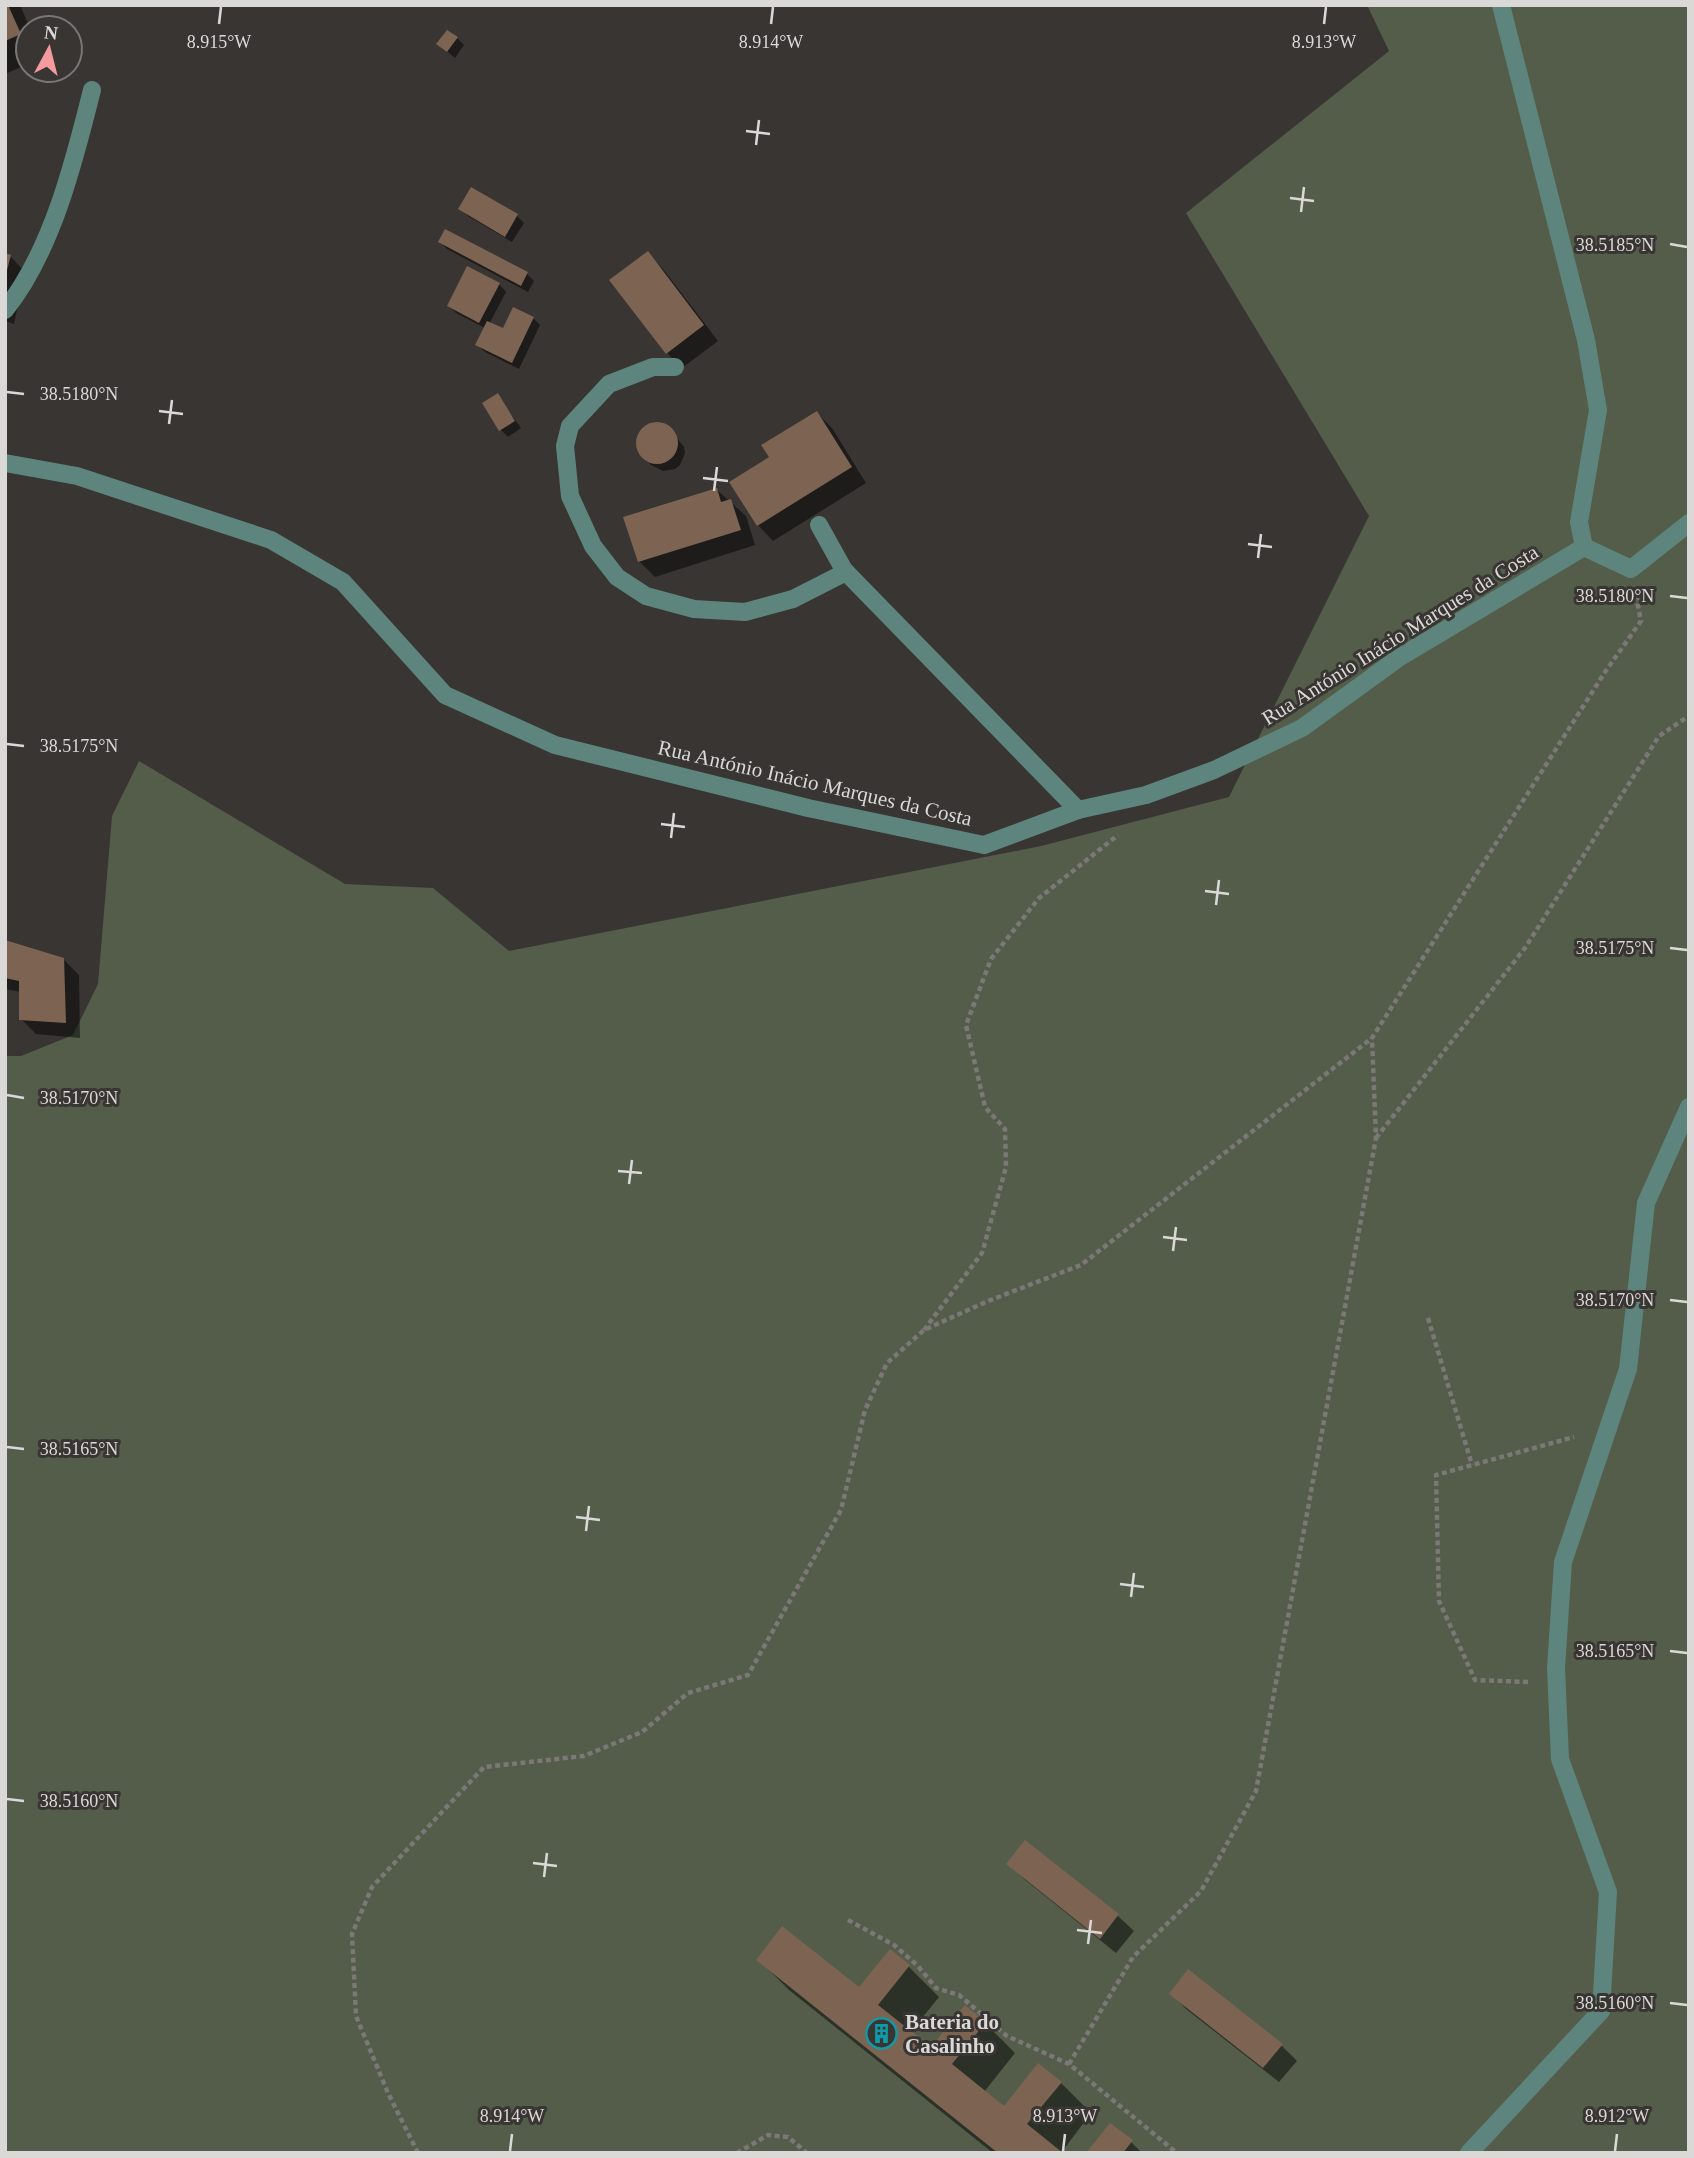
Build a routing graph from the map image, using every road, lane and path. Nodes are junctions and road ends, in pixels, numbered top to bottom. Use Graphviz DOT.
graph roads {
  1 [pos="1501,5"];
  2 [pos="92,90"];
  3 [pos="5,310"];
  4 [pos="675,367"];
  5 [pos="5,463"];
  6 [pos="1689,523"];
  7 [pos="818,526"];
  8 [pos="1584,547"];
  9 [pos="1631,569"];
  10 [pos="846,572"];
  11 [pos="1689,716"];
  12 [pos="1146,795"];
  13 [pos="1078,810"];
  14 [pos="1372,1038"];
  15 [pos="1689,1107"];
  16 [pos="1376,1138"];
  17 [pos="1427,1318"];
  18 [pos="924,1330"];
  19 [pos="1609,1427"];
  20 [pos="1472,1465"];
  21 [pos="1557,1684"];
  22 [pos="848,1920"];
  23 [pos="1069,2064"];
  24 [pos="418,2153"];
  25 [pos="737,2153"];
  26 [pos="807,2153"];
  27 [pos="1177,2153"];
  28 [pos="1469,2153"];
  1 -- 8 [label="street"];
  2 -- 3 [label="street"];
  4 -- 10 [label="street"];
  5 -- 13 [label="street, Rua António Inácio Marques da Costa"];
  6 -- 9 [label="street"];
  7 -- 10 [label="street"];
  8 -- 9 [label="street"];
  8 -- 12 [label="street, Rua António Inácio Marques da Costa"];
  9 -- 14 [label="path"];
  10 -- 13 [label="street"];
  11 -- 16 [label="path"];
  12 -- 13 [label="street, Rua António Inácio Marques da Costa"];
  12 -- 18 [label="path"];
  14 -- 16 [label="path"];
  14 -- 18 [label="path"];
  15 -- 19 [label="street"];
  16 -- 23 [label="path"];
  17 -- 20 [label="path"];
  18 -- 24 [label="path"];
  19 -- 20 [label="path"];
  19 -- 21 [label="street"];
  20 -- 21 [label="path"];
  21 -- 28 [label="street"];
  22 -- 23 [label="path"];
  23 -- 27 [label="path"];
  25 -- 26 [label="path"];
}
